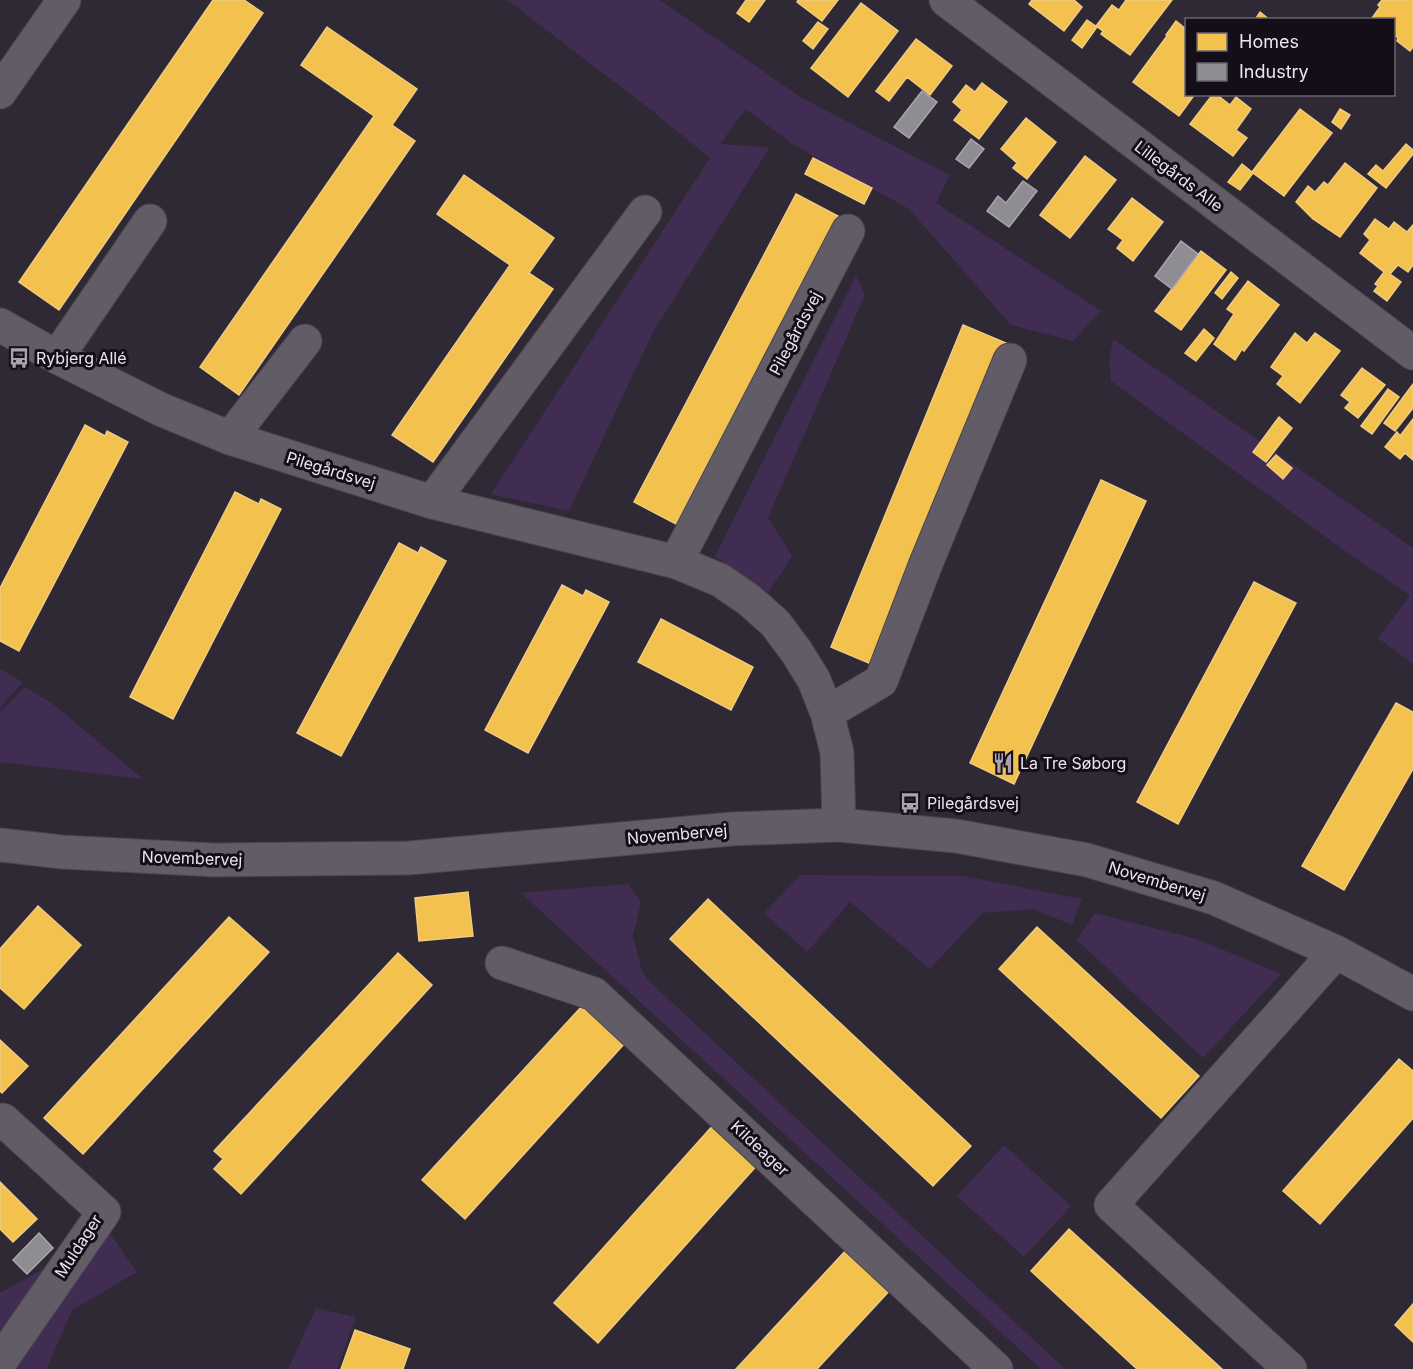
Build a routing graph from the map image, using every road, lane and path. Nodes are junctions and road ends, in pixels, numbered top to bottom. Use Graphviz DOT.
graph roads {
  1 [pos="64,0"];
  2 [pos="946,0"];
  3 [pos="0,92"];
  4 [pos="645,212"];
  5 [pos="150,221"];
  6 [pos="848,231"];
  7 [pos="0,325"];
  8 [pos="305,341"];
  9 [pos="1413,353"];
  10 [pos="57,357"];
  11 [pos="1010,360"];
  12 [pos="230,438"];
  13 [pos="432,502"];
  14 [pos="676,562"];
  15 [pos="827,712"];
  16 [pos="838,825"];
  17 [pos="0,845"];
  18 [pos="1336,952"];
  19 [pos="502,963"];
  20 [pos="1413,994"];
  21 [pos="3,1120"];
  22 [pos="0,1362"];
  23 [pos="996,1369"];
  24 [pos="1290,1369"];
  1 -- 3 [label="street"];
  2 -- 9 [label="street, Lillegårds Alle"];
  4 -- 13 [label="street"];
  5 -- 10 [label="street"];
  6 -- 14 [label="street, Pilegårdsvej"];
  7 -- 10 [label="street, Pilegårdsvej"];
  8 -- 12 [label="street"];
  10 -- 12 [label="street, Pilegårdsvej"];
  11 -- 15 [label="street"];
  12 -- 13 [label="street, Pilegårdsvej"];
  13 -- 14 [label="street, Pilegårdsvej"];
  14 -- 15 [label="street, Pilegårdsvej"];
  15 -- 16 [label="street, Pilegårdsvej"];
  16 -- 17 [label="street, Novembervej"];
  16 -- 18 [label="street, Novembervej"];
  18 -- 20 [label="street, Novembervej"];
  18 -- 24 [label="street"];
  19 -- 23 [label="street, Kildeager"];
  21 -- 22 [label="street, Muldager"];
}
